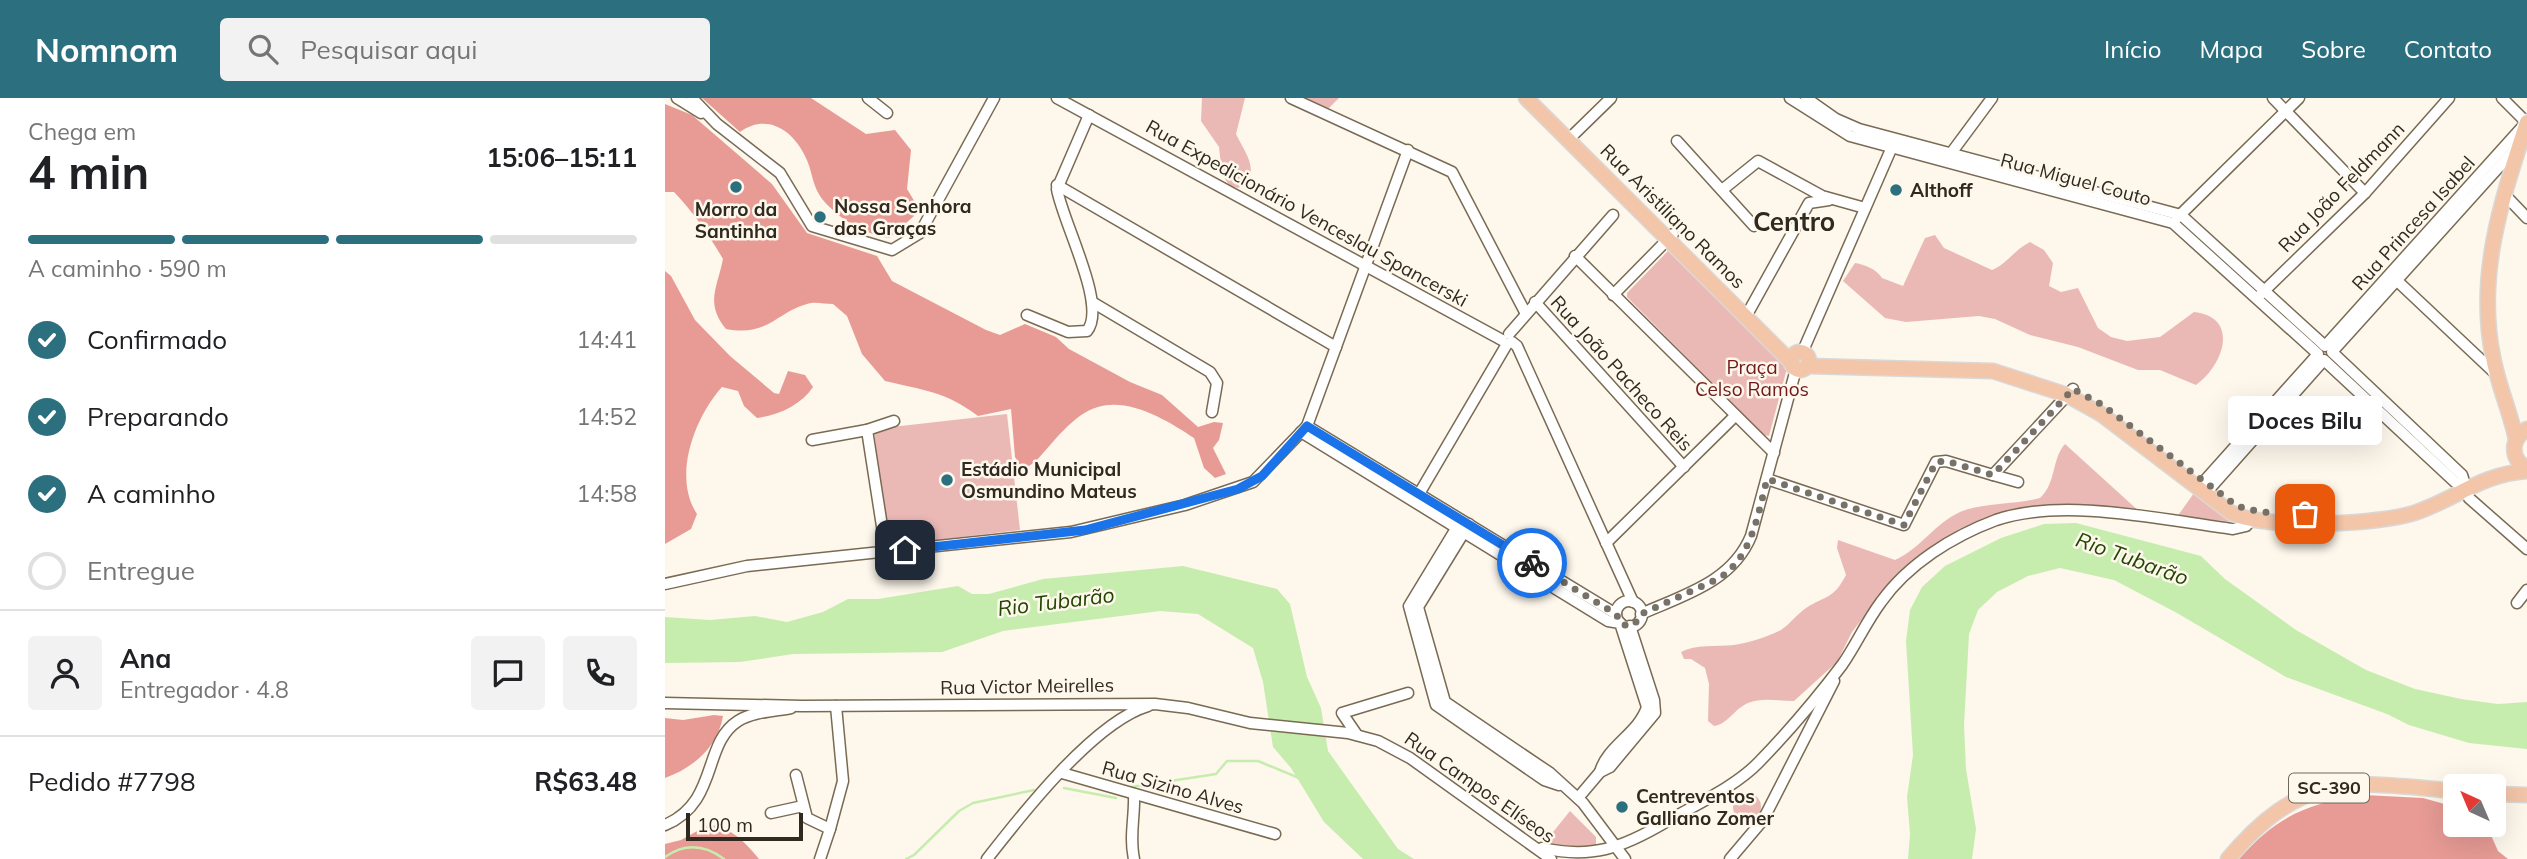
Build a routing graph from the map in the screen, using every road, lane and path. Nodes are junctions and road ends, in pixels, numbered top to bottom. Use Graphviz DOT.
graph roads {
  1 [pos="677,98"];
  2 [pos="692,98"];
  3 [pos="868,98"];
  4 [pos="994,98"];
  5 [pos="1058,98"];
  6 [pos="1291,98"];
  7 [pos="1526,98"];
  8 [pos="1535,98"];
  9 [pos="1611,98"];
  10 [pos="1790,98"];
  11 [pos="1806,98"];
  12 [pos="1992,98"];
  13 [pos="2273,98"];
  14 [pos="2299,98"];
  15 [pos="2449,98"];
  16 [pos="2502,98"];
  17 [pos="2285,111"];
  18 [pos="887,113"];
  19 [pos="1089,115"];
  20 [pos="2527,122"];
  21 [pos="1834,123"];
  22 [pos="717,124"];
  23 [pos="1571,137"];
  24 [pos="1677,141"];
  25 [pos="1893,143"];
  26 [pos="2520,144"];
  27 [pos="1408,150"];
  28 [pos="1948,158"];
  29 [pos="1057,185"];
  30 [pos="1722,190"];
  31 [pos="2365,193"];
  32 [pos="2504,194"];
  33 [pos="1832,200"];
  34 [pos="1865,208"];
  35 [pos="1613,215"];
  36 [pos="2527,218"];
  37 [pos="2177,219"];
  38 [pos="1754,226"];
  39 [pos="1671,237"];
  40 [pos="1575,257"];
  41 [pos="1366,265"];
  42 [pos="2393,276"];
  43 [pos="1613,295"];
  44 [pos="2260,295"];
  45 [pos="1092,302"];
  46 [pos="1535,303"];
  47 [pos="1749,311"];
  48 [pos="1526,314"];
  49 [pos="1027,315"];
  50 [pos="1507,340"];
  51 [pos="1336,347"];
  52 [pos="2325,353"];
  53 [pos="1800,361"];
  54 [pos="2497,375"];
  55 [pos="2070,392"];
  56 [pos="2509,406"];
  57 [pos="1212,411"];
  58 [pos="1735,415"];
  59 [pos="894,421"];
  60 [pos="2527,422"];
  61 [pos="1304,429"];
  62 [pos="867,430"];
  63 [pos="2519,439"];
  64 [pos="812,440"];
  65 [pos="1774,453"];
  66 [pos="1684,467"];
  67 [pos="2527,470"];
  68 [pos="1993,475"];
  69 [pos="1767,479"];
  70 [pos="2484,479"];
  71 [pos="2018,482"];
  72 [pos="2465,487"];
  73 [pos="2204,488"];
  74 [pos="1417,498"];
  75 [pos="2252,516"];
  76 [pos="1463,526"];
  77 [pos="1606,543"];
  78 [pos="2527,549"];
  79 [pos="886,552"];
  80 [pos="665,584"];
  81 [pos="2527,590"];
  82 [pos="1633,602"];
  83 [pos="2517,603"];
  84 [pos="1641,614"];
  85 [pos="1622,621"];
  86 [pos="1842,664"];
  87 [pos="1408,693"];
  88 [pos="665,703"];
  89 [pos="1155,704"];
  90 [pos="802,706"];
  91 [pos="836,706"];
  92 [pos="1250,723"];
  93 [pos="1352,734"];
  94 [pos="1774,745"];
  95 [pos="1794,758"];
  96 [pos="1062,773"];
  97 [pos="796,775"];
  98 [pos="2443,790"];
  99 [pos="1135,794"];
  100 [pos="2506,794"];
  101 [pos="2527,795"];
  102 [pos="1577,798"];
  103 [pos="803,806"];
  104 [pos="771,813"];
  105 [pos="665,825"];
  106 [pos="829,830"];
  107 [pos="1275,834"];
  108 [pos="1529,844"];
  109 [pos="1617,848"];
  110 [pos="820,859"];
  111 [pos="987,859"];
  112 [pos="1134,859"];
  113 [pos="1551,859"];
  114 [pos="1625,859"];
  115 [pos="1730,859"];
  116 [pos="2228,859"];
  1 -- 22 [label="street"];
  2 -- 22 [label="street"];
  3 -- 18 [label="street"];
  4 -- 22 [label="street"];
  5 -- 19 [label="street, Rua Expedicionário Venceslau Spancerski"];
  6 -- 27 [label="street"];
  7 -- 23 [label="main road, Rua Aristiliano Ramos"];
  8 -- 23 [label="main road, Rua Aristiliano Ramos"];
  9 -- 23 [label="street"];
  10 -- 21 [label="street, Rua Miguel Couto"];
  11 -- 21 [label="street, Rua Miguel Couto"];
  12 -- 28 [label="street"];
  13 -- 17 [label="street"];
  14 -- 17 [label="street"];
  15 -- 31 [label="street, Rua João Feldmann"];
  16 -- 20 [label="street"];
  17 -- 31 [label="street"];
  17 -- 37 [label="street"];
  19 -- 29 [label="street"];
  19 -- 41 [label="street, Rua Expedicionário Venceslau Spancerski"];
  20 -- 26 [label="main road"];
  20 -- 42 [label="street, Rua Princesa Isabel"];
  21 -- 25 [label="street, Rua Miguel Couto"];
  23 -- 39 [label="main road, Rua Aristiliano Ramos"];
  24 -- 30 [label="street"];
  25 -- 28 [label="street, Rua Miguel Couto"];
  25 -- 34 [label="street"];
  26 -- 32 [label="main road"];
  26 -- 42 [label="street, Rua Princesa Isabel"];
  27 -- 41 [label="street"];
  27 -- 48 [label="street"];
  28 -- 37 [label="street, Rua Miguel Couto"];
  29 -- 45 [label="street"];
  29 -- 51 [label="street"];
  30 -- 33 [label="street"];
  30 -- 38 [label="street"];
  31 -- 44 [label="street, Rua João Feldmann"];
  32 -- 36 [label="street"];
  32 -- 54 [label="main road"];
  33 -- 34 [label="street"];
  33 -- 47 [label="street"];
  34 -- 53 [label="street"];
  35 -- 40 [label="street"];
  37 -- 44 [label="street, Rua Miguel Couto"];
  39 -- 43 [label="street"];
  39 -- 47 [label="main road, Rua Aristiliano Ramos"];
  39 -- 53 [label="main road, Rua Aristiliano Ramos"];
  40 -- 43 [label="street"];
  40 -- 46 [label="street"];
  41 -- 50 [label="street, Rua Expedicionário Venceslau Spancerski"];
  41 -- 51 [label="street"];
  42 -- 52 [label="street, Rua Princesa Isabel"];
  42 -- 54 [label="street"];
  43 -- 58 [label="street"];
  44 -- 52 [label="street, Rua Miguel Couto"];
  45 -- 49 [label="street"];
  45 -- 57 [label="street"];
  46 -- 48 [label="street"];
  46 -- 66 [label="street, Rua João Pacheco Reis"];
  47 -- 53 [label="main road, Rua Aristiliano Ramos"];
  48 -- 50 [label="street"];
  50 -- 74 [label="street"];
  50 -- 77 [label="street"];
  51 -- 61 [label="street"];
  52 -- 72 [label="street, Rua Miguel Couto"];
  52 -- 73 [label="street, Rua Princesa Isabel"];
  53 -- 55 [label="main road"];
  53 -- 65 [label="street"];
  54 -- 56 [label="main road"];
  55 -- 68 [label="street"];
  55 -- 73 [label="main road"];
  56 -- 60 [label="main road"];
  56 -- 63 [label="main road"];
  58 -- 65 [label="street"];
  58 -- 66 [label="street"];
  59 -- 62 [label="street"];
  61 -- 74 [label="street"];
  61 -- 79 [label="street"];
  62 -- 64 [label="street"];
  62 -- 79 [label="street"];
  63 -- 67 [label="main road"];
  63 -- 70 [label="main road"];
  65 -- 69 [label="street"];
  66 -- 77 [label="street"];
  67 -- 70 [label="main road"];
  68 -- 69 [label="street"];
  68 -- 71 [label="street"];
  69 -- 84 [label="street"];
  70 -- 72 [label="main road"];
  72 -- 75 [label="main road"];
  72 -- 78 [label="street, Rua Miguel Couto"];
  73 -- 75 [label="main road"];
  74 -- 76 [label="street"];
  75 -- 86 [label="street"];
  76 -- 85 [label="street"];
  76 -- 102 [label="street"];
  77 -- 82 [label="street"];
  79 -- 80 [label="street"];
  81 -- 83 [label="street"];
  82 -- 84 [label="street"];
  82 -- 85 [label="street"];
  84 -- 85 [label="street"];
  85 -- 102 [label="street"];
  86 -- 94 [label="street"];
  86 -- 95 [label="street"];
  87 -- 93 [label="street"];
  88 -- 90 [label="street"];
  89 -- 91 [label="street, Rua Victor Meirelles"];
  89 -- 92 [label="street, Rua Victor Meirelles"];
  89 -- 96 [label="street"];
  90 -- 91 [label="street, Rua Victor Meirelles"];
  90 -- 105 [label="street"];
  91 -- 106 [label="street"];
  92 -- 93 [label="street, Rua Campos Elíseos"];
  93 -- 108 [label="street, Rua Campos Elíseos"];
  94 -- 95 [label="street"];
  94 -- 109 [label="street"];
  95 -- 115 [label="street"];
  96 -- 99 [label="street, Rua Sizino Alves"];
  96 -- 111 [label="street"];
  97 -- 103 [label="street"];
  98 -- 116 [label="main road, SC-390"];
  99 -- 107 [label="street, Rua Sizino Alves"];
  99 -- 112 [label="street"];
  100 -- 101 [label="main road"];
  102 -- 109 [label="street"];
  103 -- 104 [label="street"];
  103 -- 106 [label="street"];
  106 -- 110 [label="street"];
  108 -- 109 [label="street"];
  108 -- 113 [label="street, Rua Campos Elíseos"];
  109 -- 114 [label="street"];
}
